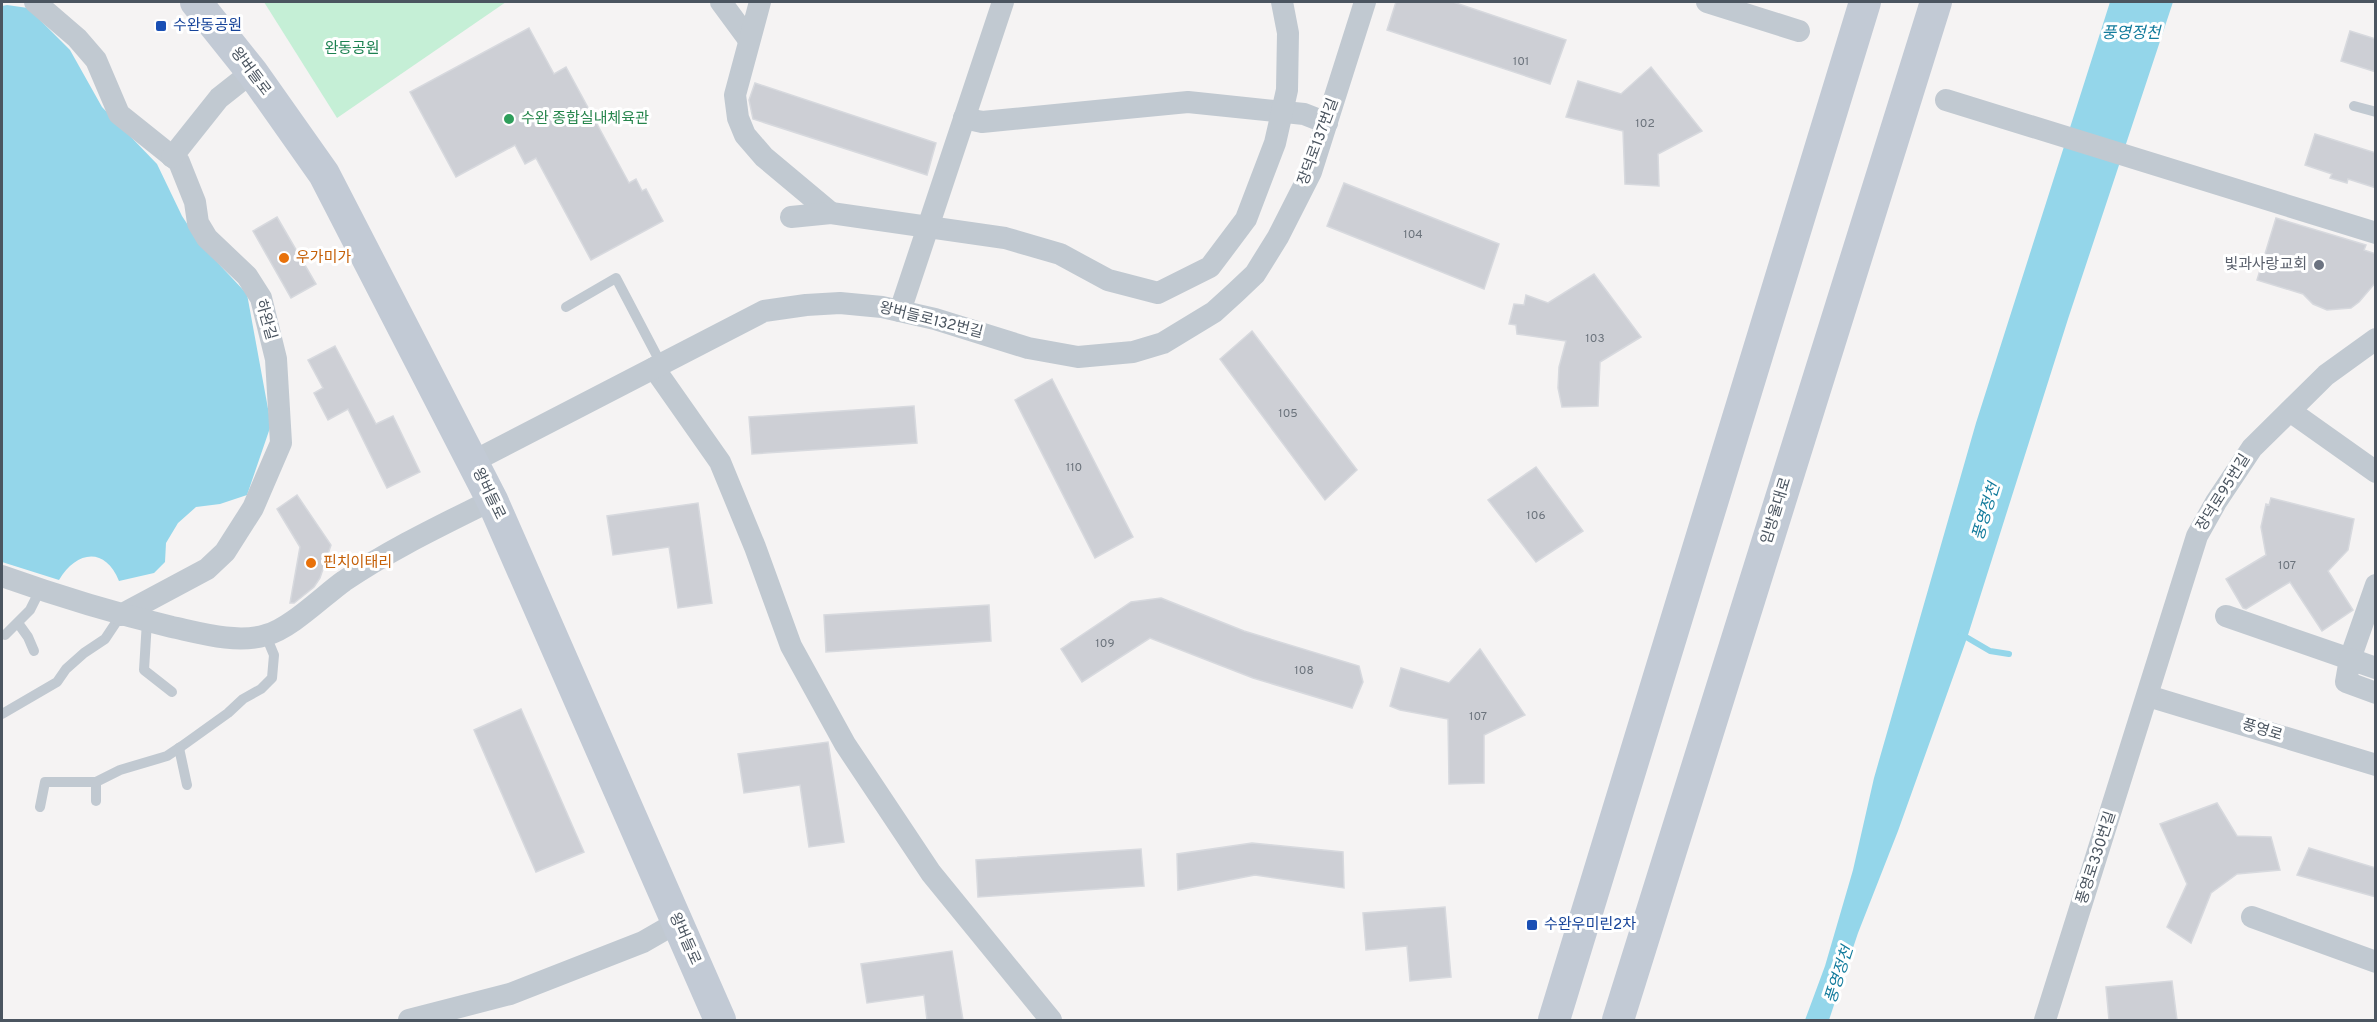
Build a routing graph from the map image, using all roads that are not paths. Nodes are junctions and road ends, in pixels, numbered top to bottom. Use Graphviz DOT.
graph roads {
  1 [pos="35,2"];
  2 [pos="196,2"];
  3 [pos="721,2"];
  4 [pos="760,2"];
  5 [pos="1002,2"];
  6 [pos="1282,2"];
  7 [pos="1365,2"];
  8 [pos="1707,2"];
  9 [pos="1865,2"];
  10 [pos="1936,2"];
  11 [pos="1799,31"];
  12 [pos="749,40"];
  13 [pos="252,72"];
  14 [pos="1946,100"];
  15 [pos="2354,106"];
  16 [pos="1282,111"];
  17 [pos="2376,112"];
  18 [pos="964,118"];
  19 [pos="1327,123"];
  20 [pos="172,157"];
  21 [pos="831,213"];
  22 [pos="791,217"];
  23 [pos="927,228"];
  24 [pos="2376,233"];
  25 [pos="1255,274"];
  26 [pos="566,307"];
  27 [pos="900,310"];
  28 [pos="2376,339"];
  29 [pos="654,368"];
  30 [pos="2290,411"];
  31 [pos="472,462"];
  32 [pos="2376,472"];
  33 [pos="492,500"];
  34 [pos="2,576"];
  35 [pos="2376,585"];
  36 [pos="40,590"];
  37 [pos="121,615"];
  38 [pos="2226,616"];
  39 [pos="147,621"];
  40 [pos="9,628"];
  41 [pos="266,636"];
  42 [pos="34,651"];
  43 [pos="2350,659"];
  44 [pos="2376,668"];
  45 [pos="172,692"];
  46 [pos="2376,693"];
  47 [pos="2148,696"];
  48 [pos="2,714"];
  49 [pos="179,748"];
  50 [pos="2376,765"];
  51 [pos="96,782"];
  52 [pos="187,785"];
  53 [pos="96,801"];
  54 [pos="40,807"];
  55 [pos="2252,917"];
  56 [pos="676,923"];
  57 [pos="2376,962"];
  58 [pos="409,1020"];
  59 [pos="720,1020"];
  60 [pos="1051,1020"];
  61 [pos="1554,1020"];
  62 [pos="1618,1020"];
  63 [pos="2045,1020"];
  1 -- 20 [label="street, 하완길"];
  2 -- 13 [label="main road, 왕버들로"];
  3 -- 12 [label="street"];
  4 -- 12 [label="street"];
  5 -- 18 [label="street"];
  6 -- 16 [label="street"];
  7 -- 19 [label="street, 장덕로137번길"];
  8 -- 11 [label="street"];
  9 -- 61 [label="main road"];
  10 -- 62 [label="main road, 임방울대로"];
  12 -- 21 [label="street"];
  13 -- 20 [label="street"];
  13 -- 31 [label="main road, 왕버들로"];
  14 -- 24 [label="street"];
  15 -- 17 [label="lane"];
  16 -- 18 [label="street"];
  16 -- 19 [label="street"];
  16 -- 23 [label="street"];
  18 -- 23 [label="street"];
  19 -- 25 [label="street, 장덕로137번길"];
  20 -- 37 [label="street, 하완길"];
  21 -- 22 [label="street"];
  21 -- 23 [label="street"];
  23 -- 27 [label="street"];
  25 -- 27 [label="street, 왕버들로132번길"];
  26 -- 29 [label="lane"];
  27 -- 29 [label="street, 왕버들로132번길"];
  28 -- 30 [label="street, 장덕로95번길"];
  29 -- 31 [label="street, 왕버들로132번길"];
  29 -- 60 [label="street"];
  30 -- 32 [label="street"];
  30 -- 47 [label="street, 장덕로95번길"];
  31 -- 33 [label="main road, 왕버들로"];
  33 -- 41 [label="street"];
  33 -- 56 [label="main road, 왕버들로"];
  34 -- 36 [label="street"];
  35 -- 43 [label="street"];
  36 -- 37 [label="street"];
  36 -- 40 [label="lane"];
  37 -- 39 [label="street"];
  37 -- 48 [label="lane, 하완길"];
  38 -- 43 [label="street"];
  39 -- 41 [label="street"];
  39 -- 45 [label="lane"];
  40 -- 42 [label="lane"];
  41 -- 49 [label="lane"];
  43 -- 44 [label="street"];
  43 -- 46 [label="street"];
  47 -- 50 [label="street, 풍영로"];
  47 -- 63 [label="street, 풍영로330번길"];
  49 -- 51 [label="lane"];
  49 -- 52 [label="lane"];
  51 -- 53 [label="lane"];
  51 -- 54 [label="lane"];
  55 -- 57 [label="street"];
  56 -- 58 [label="street"];
  56 -- 59 [label="main road, 왕버들로"];
}
